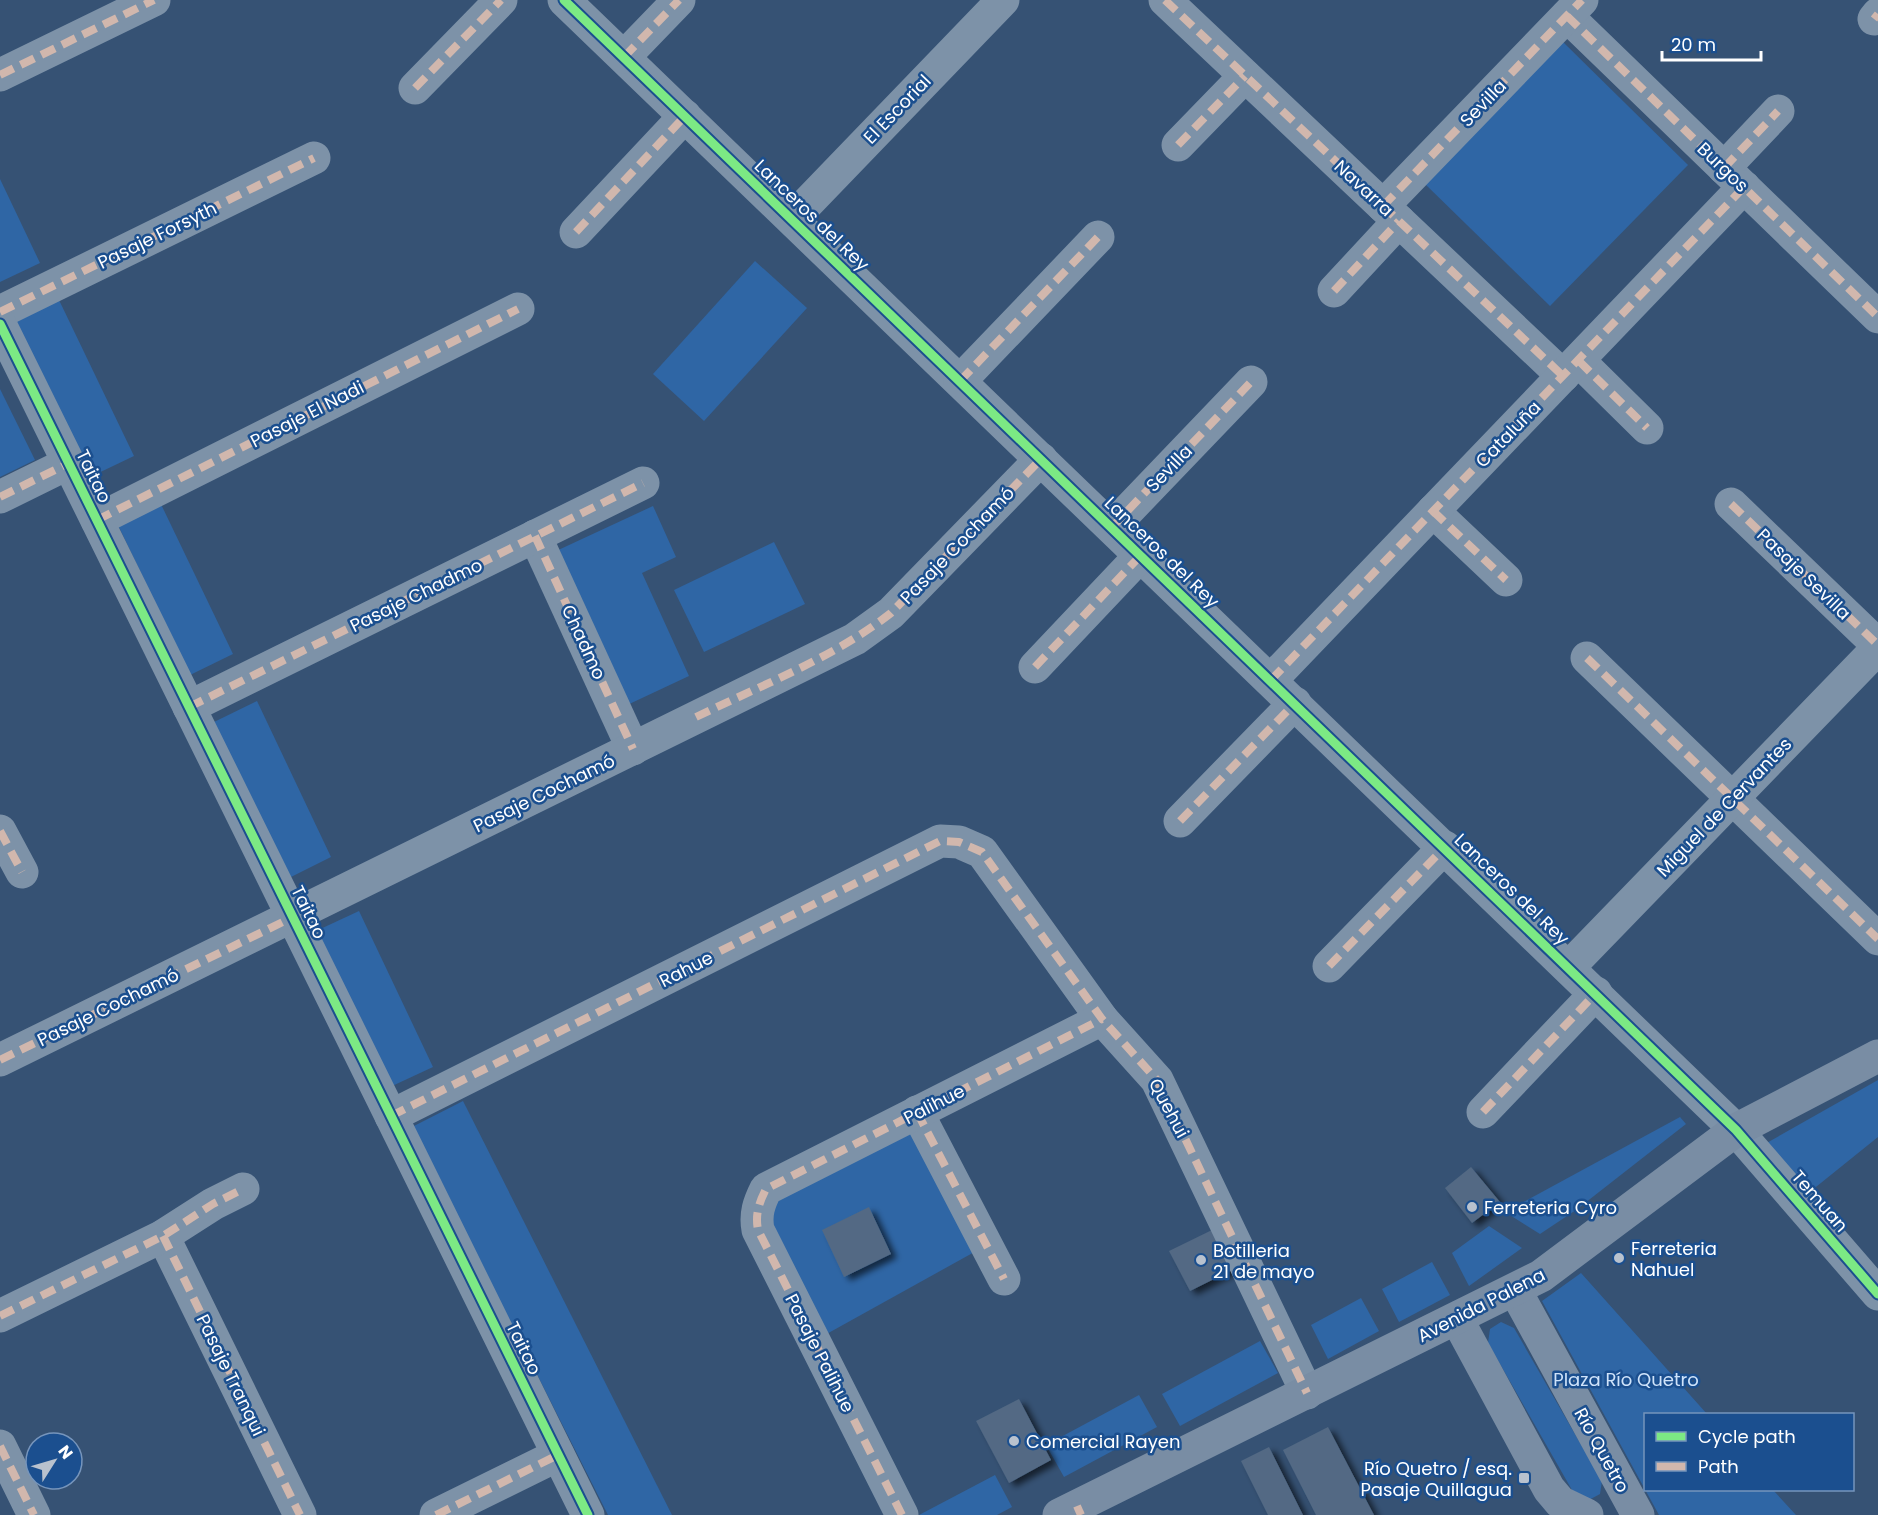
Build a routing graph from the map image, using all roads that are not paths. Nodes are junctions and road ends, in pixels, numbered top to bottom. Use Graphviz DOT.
graph roads {
  1 [pos="154,0"];
  2 [pos="501,0"];
  3 [pos="564,0"];
  4 [pos="679,0"];
  5 [pos="1002,0"];
  6 [pos="1165,0"];
  7 [pos="1575,8"];
  8 [pos="624,57"];
  9 [pos="0,75"];
  10 [pos="1245,76"];
  11 [pos="415,88"];
  12 [pos="1778,111"];
  13 [pos="685,116"];
  14 [pos="1178,145"];
  15 [pos="314,158"];
  16 [pos="1734,178"];
  17 [pos="1391,214"];
  18 [pos="792,219"];
  19 [pos="576,232"];
  20 [pos="1098,237"];
  21 [pos="1334,291"];
  22 [pos="518,309"];
  23 [pos="0,312"];
  24 [pos="1877,315"];
  25 [pos="0,324"];
  26 [pos="1571,368"];
  27 [pos="960,381"];
  28 [pos="1251,382"];
  29 [pos="1647,428"];
  30 [pos="1041,459"];
  31 [pos="69,463"];
  32 [pos="644,483"];
  33 [pos="0,497"];
  34 [pos="1731,504"];
  35 [pos="1433,511"];
  36 [pos="97,520"];
  37 [pos="1112,527"];
  38 [pos="535,536"];
  39 [pos="1141,555"];
  40 [pos="1506,580"];
  41 [pos="1878,646"];
  42 [pos="1587,658"];
  43 [pos="1035,667"];
  44 [pos="1271,680"];
  45 [pos="1295,703"];
  46 [pos="189,707"];
  47 [pos="633,748"];
  48 [pos="1733,798"];
  49 [pos="1180,821"];
  50 [pos="0,831"];
  51 [pos="1445,847"];
  52 [pos="982,852"];
  53 [pos="22,872"];
  54 [pos="294,917"];
  55 [pos="1878,939"];
  56 [pos="1329,966"];
  57 [pos="1569,968"];
  58 [pos="1596,993"];
  59 [pos="1102,1019"];
  60 [pos="1878,1056"];
  61 [pos="0,1060"];
  62 [pos="917,1112"];
  63 [pos="1483,1112"];
  64 [pos="391,1116"];
  65 [pos="1736,1130"];
  66 [pos="243,1189"];
  67 [pos="766,1189"];
  68 [pos="163,1236"];
  69 [pos="1005,1279"];
  70 [pos="1515,1290"];
  71 [pos="1878,1294"];
  72 [pos="0,1316"];
  73 [pos="1457,1319"];
  74 [pos="1307,1393"];
  75 [pos="0,1446"];
  76 [pos="558,1455"];
  77 [pos="1072,1512"];
  78 [pos="34,1515"];
  79 [pos="300,1515"];
  80 [pos="436,1515"];
  81 [pos="588,1515"];
  82 [pos="902,1515"];
  83 [pos="1587,1515"];
  84 [pos="1638,1515"];
  1 -- 9 [label="street"];
  2 -- 11 [label="street"];
  3 -- 8 [label="street, Lanceros del Rey"];
  4 -- 8 [label="street"];
  5 -- 18 [label="street, El Escorial"];
  6 -- 10 [label="street, Navarra"];
  7 -- 16 [label="street, Burgos"];
  7 -- 17 [label="street, Sevilla"];
  8 -- 13 [label="street, Lanceros del Rey"];
  10 -- 14 [label="street"];
  10 -- 17 [label="street, Navarra"];
  12 -- 16 [label="street, Cataluña"];
  13 -- 18 [label="street, Lanceros del Rey"];
  13 -- 19 [label="street"];
  15 -- 23 [label="street, Pasaje Forsyth"];
  16 -- 24 [label="street, Burgos"];
  16 -- 26 [label="street, Cataluña"];
  17 -- 21 [label="street, Sevilla"];
  17 -- 26 [label="street, Navarra"];
  18 -- 27 [label="street, Lanceros del Rey"];
  20 -- 27 [label="street"];
  22 -- 36 [label="street, Pasaje El Nadi"];
  25 -- 31 [label="street, Taitao"];
  26 -- 29 [label="street, Navarra"];
  26 -- 35 [label="street, Cataluña"];
  27 -- 30 [label="street, Lanceros del Rey"];
  28 -- 37 [label="street, Sevilla"];
  30 -- 37 [label="street, Lanceros del Rey"];
  30 -- 47 [label="street, Pasaje Cochamó"];
  31 -- 33 [label="street"];
  31 -- 36 [label="street, Taitao"];
  32 -- 38 [label="street, Pasaje Chadmo"];
  34 -- 41 [label="street, Pasaje Sevilla"];
  35 -- 40 [label="street"];
  35 -- 44 [label="street, Cataluña"];
  36 -- 46 [label="street, Taitao"];
  37 -- 39 [label="street, Lanceros del Rey"];
  38 -- 46 [label="street, Pasaje Chadmo"];
  38 -- 47 [label="street, Chadmo"];
  39 -- 43 [label="street, Lanceros del Rey"];
  39 -- 44 [label="street, Lanceros del Rey"];
  41 -- 48 [label="street, Miguel de Cervantes"];
  42 -- 48 [label="street"];
  44 -- 45 [label="street, Lanceros del Rey"];
  45 -- 49 [label="street"];
  45 -- 51 [label="street, Lanceros del Rey"];
  46 -- 54 [label="street, Taitao"];
  47 -- 54 [label="street, Pasaje Cochamó"];
  48 -- 55 [label="street"];
  48 -- 57 [label="street, Miguel de Cervantes"];
  50 -- 53 [label="street"];
  51 -- 56 [label="street, Lanceros del Rey"];
  51 -- 57 [label="street, Lanceros del Rey"];
  52 -- 59 [label="street, Quehui"];
  52 -- 64 [label="street, Rahue"];
  54 -- 61 [label="street, Pasaje Cochamó"];
  54 -- 64 [label="street, Taitao"];
  57 -- 58 [label="street, Lanceros del Rey"];
  58 -- 63 [label="street"];
  58 -- 65 [label="street, Lanceros del Rey"];
  59 -- 62 [label="street, Palihue"];
  59 -- 74 [label="street, Quehui"];
  60 -- 65 [label="street, Avenida Palena"];
  62 -- 67 [label="street, Palihue"];
  62 -- 69 [label="street"];
  64 -- 76 [label="street, Taitao"];
  65 -- 70 [label="street, Avenida Palena"];
  65 -- 71 [label="street, Temuan"];
  66 -- 68 [label="street"];
  67 -- 82 [label="street, Pasaje Palihue"];
  68 -- 72 [label="street"];
  68 -- 79 [label="street, Pasaje Tranqui"];
  70 -- 73 [label="street, Avenida Palena"];
  70 -- 84 [label="street, Río Quetro"];
  73 -- 74 [label="street, Avenida Palena"];
  73 -- 83 [label="street"];
  74 -- 77 [label="street, Avenida Palena"];
  75 -- 78 [label="street"];
  76 -- 80 [label="street"];
  76 -- 81 [label="street, Taitao"];
}
